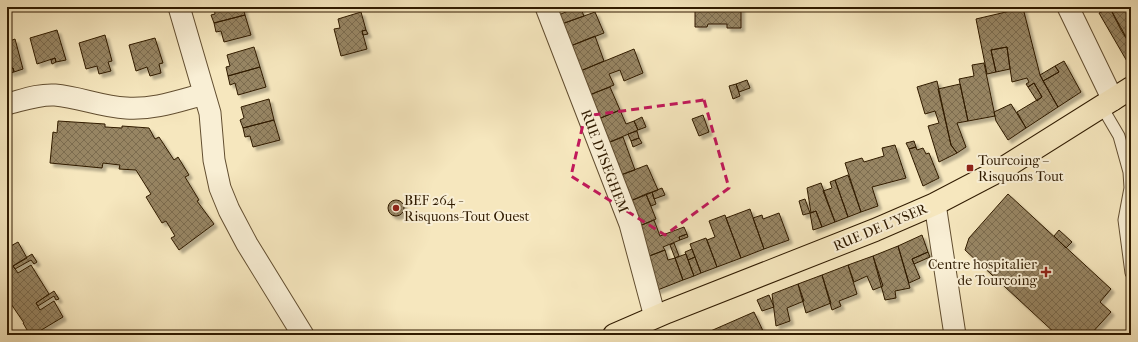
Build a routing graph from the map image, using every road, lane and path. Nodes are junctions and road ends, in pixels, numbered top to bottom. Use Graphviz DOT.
graph roads {
  1 [pos="179,7"];
  2 [pos="546,7"];
  3 [pos="1068,7"];
  4 [pos="1131,88"];
  5 [pos="204,94"];
  6 [pos="7,104"];
  7 [pos="1108,104"];
  8 [pos="935,204"];
  9 [pos="1128,226"];
  10 [pos="1131,273"];
  11 [pos="655,317"];
  12 [pos="303,335"];
  13 [pos="614,335"];
  14 [pos="955,335"];
  1 -- 5 [label="street"];
  2 -- 11 [label="street, RUE D'ISEGHEM"];
  3 -- 7 [label="street"];
  4 -- 7 [label="main road, RUE DE L'YSER"];
  5 -- 6 [label="street"];
  5 -- 12 [label="street"];
  7 -- 8 [label="main road, RUE DE L'YSER"];
  7 -- 9 [label="lane"];
  8 -- 11 [label="main road, RUE DE L'YSER"];
  8 -- 14 [label="street"];
  9 -- 10 [label="lane"];
  11 -- 13 [label="main road, RUE DE L'YSER"];
}
